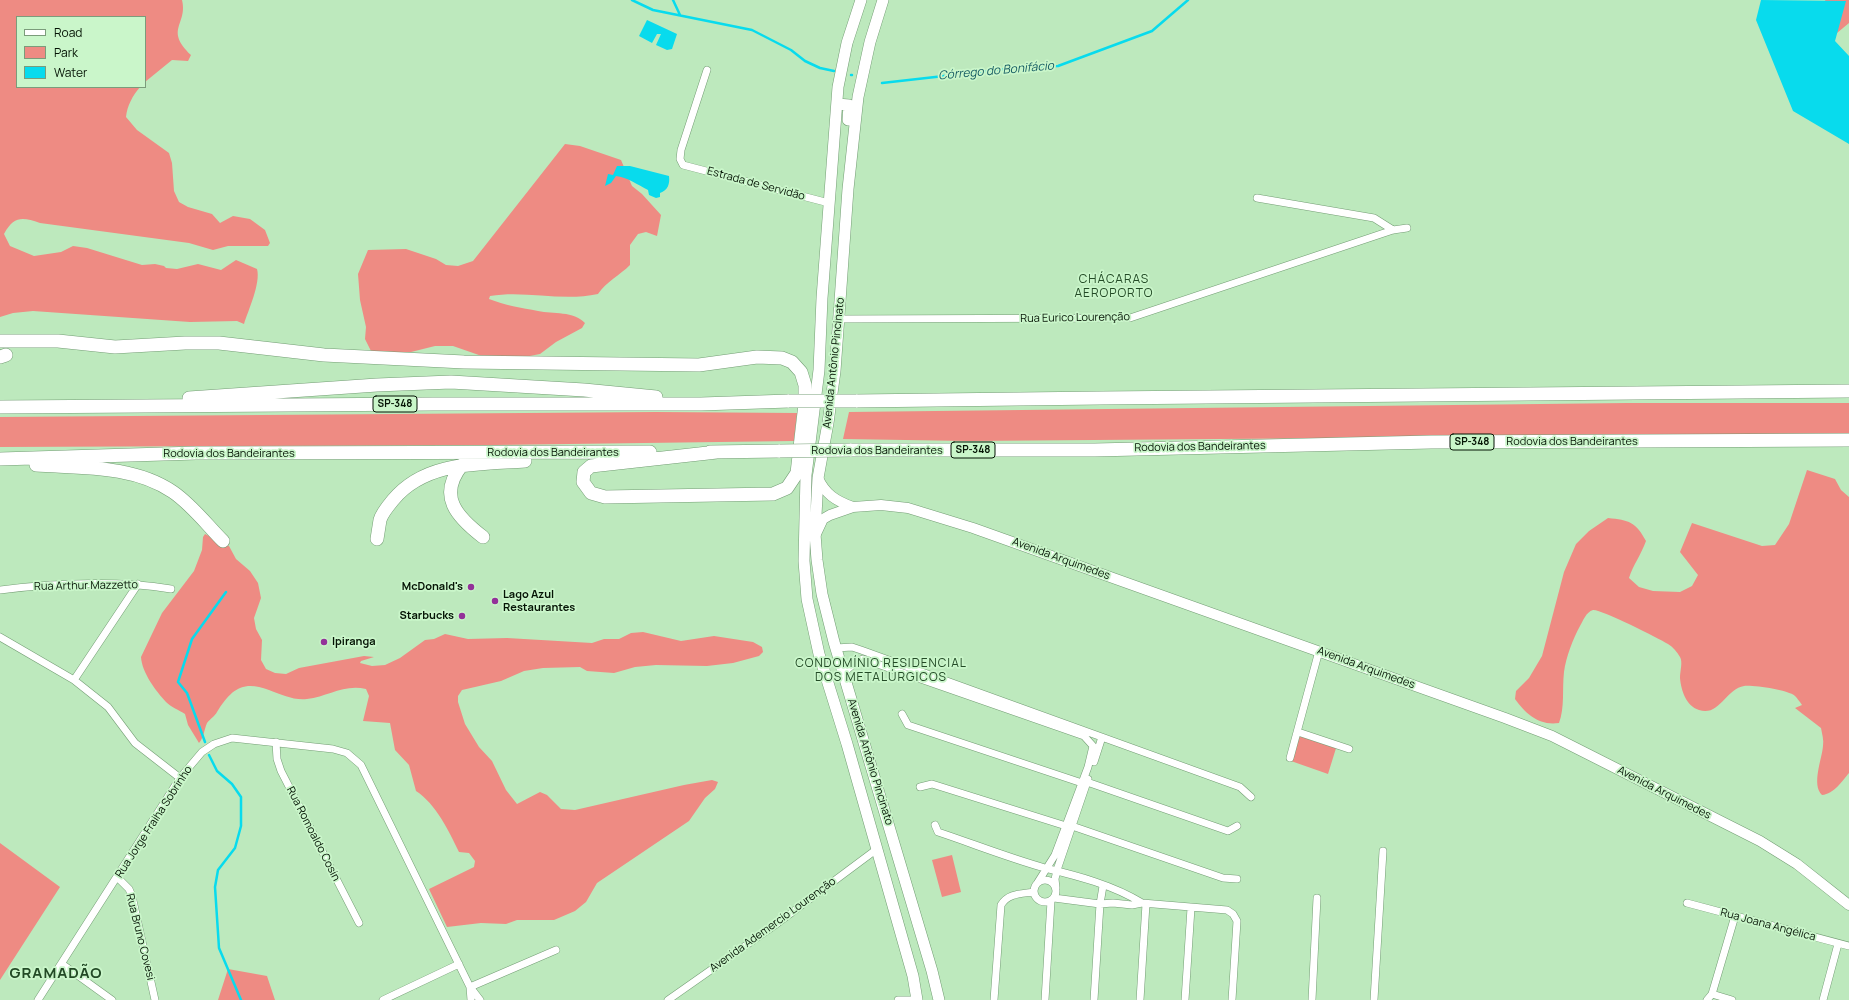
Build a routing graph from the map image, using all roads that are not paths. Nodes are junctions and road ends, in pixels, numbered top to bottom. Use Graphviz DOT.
graph roads {
  1 [pos="861,0"];
  2 [pos="884,0"];
  3 [pos="707,70"];
  4 [pos="837,104"];
  5 [pos="850,164"];
  6 [pos="848,190"];
  7 [pos="1258,198"];
  8 [pos="829,203"];
  9 [pos="1407,228"];
  10 [pos="1393,230"];
  11 [pos="840,319"];
  12 [pos="0,341"];
  13 [pos="1849,392"];
  14 [pos="701,404"];
  15 [pos="108,406"];
  16 [pos="0,407"];
  17 [pos="1849,442"];
  18 [pos="564,452"];
  19 [pos="717,452"];
  20 [pos="0,459"];
  21 [pos="0,463"];
  22 [pos="462,465"];
  23 [pos="818,478"];
  24 [pos="852,507"];
  25 [pos="816,534"];
  26 [pos="483,537"];
  27 [pos="377,539"];
  28 [pos="223,541"];
  29 [pos="138,584"];
  30 [pos="171,589"];
  31 [pos="0,590"];
  32 [pos="0,637"];
  33 [pos="836,648"];
  34 [pos="1319,651"];
  35 [pos="843,673"];
  36 [pos="826,675"];
  37 [pos="74,680"];
  38 [pos="902,714"];
  39 [pos="1298,732"];
  40 [pos="1102,737"];
  41 [pos="276,742"];
  42 [pos="1349,749"];
  43 [pos="1290,758"];
  44 [pos="180,778"];
  45 [pos="1085,783"];
  46 [pos="920,787"];
  47 [pos="1251,797"];
  48 [pos="935,825"];
  49 [pos="1069,826"];
  50 [pos="1237,826"];
  51 [pos="877,849"];
  52 [pos="1382,850"];
  53 [pos="1046,868"];
  54 [pos="1057,870"];
  55 [pos="118,878"];
  56 [pos="1237,879"];
  57 [pos="1038,882"];
  58 [pos="1104,886"];
  59 [pos="1056,888"];
  60 [pos="1034,892"];
  61 [pos="1317,898"];
  62 [pos="1052,900"];
  63 [pos="1687,903"];
  64 [pos="1100,904"];
  65 [pos="1144,904"];
  66 [pos="1849,905"];
  67 [pos="1191,908"];
  68 [pos="1735,916"];
  69 [pos="359,923"];
  70 [pos="899,928"];
  71 [pos="923,941"];
  72 [pos="1838,944"];
  73 [pos="1849,946"];
  74 [pos="556,950"];
  75 [pos="62,964"];
  76 [pos="459,964"];
  77 [pos="470,987"];
  78 [pos="1709,997"];
  79 [pos="38,1000"];
  80 [pos="112,1000"];
  81 [pos="156,1000"];
  82 [pos="383,1000"];
  83 [pos="471,1000"];
  84 [pos="480,1000"];
  85 [pos="668,1000"];
  86 [pos="898,1000"];
  87 [pos="910,1000"];
  88 [pos="917,1000"];
  89 [pos="939,1000"];
  90 [pos="994,1000"];
  91 [pos="1045,1000"];
  92 [pos="1094,1000"];
  93 [pos="1140,1000"];
  94 [pos="1185,1000"];
  95 [pos="1232,1000"];
  96 [pos="1312,1000"];
  97 [pos="1374,1000"];
  98 [pos="1732,1000"];
  99 [pos="1823,1000"];
  1 -- 4 [label="main road, Avenida Antônio Pincinato"];
  2 -- 5 [label="main road, Avenida Antônio Pincinato"];
  3 -- 8 [label="street, Estrada de Servidão"];
  4 -- 5 [label="main road"];
  4 -- 8 [label="main road, Avenida Antônio Pincinato"];
  5 -- 6 [label="main road, Avenida Antônio Pincinato"];
  6 -- 8 [label="main road"];
  6 -- 11 [label="main road, Avenida Antônio Pincinato"];
  7 -- 10 [label="street"];
  8 -- 36 [label="main road, Avenida Antônio Pincinato"];
  9 -- 10 [label="street, Rua Eurico Lourenção"];
  10 -- 11 [label="street, Rua Eurico Lourenção"];
  11 -- 23 [label="main road, Avenida Antônio Pincinato"];
  12 -- 19 [label="highway"];
  13 -- 14 [label="highway, SP-348, bridge"];
  14 -- 15 [label="highway, SP-348"];
  14 -- 15 [label="highway"];
  15 -- 16 [label="highway, SP-348"];
  17 -- 19 [label="highway, Rodovia dos Bandeirantes / SP-348, bridge"];
  18 -- 19 [label="highway, Rodovia dos Bandeirantes / SP-348"];
  18 -- 20 [label="highway, Rodovia dos Bandeirantes / SP-348"];
  18 -- 22 [label="highway"];
  21 -- 28 [label="highway"];
  22 -- 26 [label="highway"];
  22 -- 27 [label="highway"];
  23 -- 24 [label="main road"];
  23 -- 25 [label="main road, Avenida Antônio Pincinato"];
  24 -- 25 [label="main road, Avenida Arquimedes"];
  24 -- 34 [label="main road, Avenida Arquimedes"];
  25 -- 33 [label="main road, Avenida Antônio Pincinato"];
  29 -- 30 [label="street, Rua Arthur Mazzetto"];
  29 -- 31 [label="street, Rua Arthur Mazzetto"];
  29 -- 37 [label="street"];
  32 -- 37 [label="street"];
  33 -- 35 [label="main road, Avenida Antônio Pincinato"];
  33 -- 36 [label="main road"];
  33 -- 40 [label="street"];
  34 -- 39 [label="street"];
  34 -- 66 [label="main road, Avenida Arquimedes"];
  35 -- 45 [label="street"];
  35 -- 71 [label="main road, Avenida Antônio Pincinato"];
  36 -- 51 [label="main road, Avenida Antônio Pincinato"];
  37 -- 44 [label="street"];
  38 -- 45 [label="street"];
  39 -- 42 [label="street"];
  39 -- 43 [label="street"];
  40 -- 45 [label="street"];
  40 -- 47 [label="street"];
  41 -- 44 [label="street, Rua Jorge Fraiha Sobrinho"];
  41 -- 69 [label="street, Rua Romoaldo Cosin"];
  41 -- 76 [label="street, Rua Jorge Fraiha Sobrinho"];
  44 -- 55 [label="street, Rua Jorge Fraiha Sobrinho"];
  45 -- 49 [label="street"];
  45 -- 50 [label="street"];
  46 -- 49 [label="street"];
  48 -- 53 [label="street"];
  49 -- 53 [label="street"];
  49 -- 54 [label="street"];
  49 -- 56 [label="street"];
  51 -- 70 [label="main road, Avenida Antônio Pincinato"];
  51 -- 85 [label="street, Avenida Ademercio Lourenção"];
  52 -- 97 [label="street"];
  53 -- 54 [label="street"];
  53 -- 57 [label="street"];
  54 -- 58 [label="street"];
  54 -- 59 [label="street"];
  55 -- 75 [label="street, Rua Jorge Fraiha Sobrinho"];
  55 -- 81 [label="street, Rua Bruno Covesi"];
  57 -- 59 [label="street"];
  57 -- 60 [label="street"];
  58 -- 64 [label="street"];
  58 -- 65 [label="street"];
  59 -- 62 [label="street"];
  60 -- 62 [label="street"];
  60 -- 90 [label="street"];
  61 -- 96 [label="street"];
  62 -- 64 [label="street"];
  62 -- 91 [label="street"];
  63 -- 68 [label="street, Rua Joana Angélica"];
  64 -- 65 [label="street"];
  64 -- 92 [label="street"];
  65 -- 67 [label="street"];
  65 -- 93 [label="street"];
  67 -- 94 [label="street"];
  67 -- 95 [label="street"];
  68 -- 72 [label="street, Rua Joana Angélica"];
  68 -- 78 [label="street"];
  70 -- 71 [label="main road"];
  70 -- 88 [label="main road, Avenida Antônio Pincinato"];
  71 -- 89 [label="main road, Avenida Antônio Pincinato"];
  72 -- 73 [label="street, Rua Joana Angélica"];
  72 -- 99 [label="street"];
  74 -- 77 [label="street"];
  75 -- 79 [label="street, Rua Jorge Fraiha Sobrinho"];
  75 -- 80 [label="street"];
  76 -- 77 [label="street, Rua Jorge Fraiha Sobrinho"];
  76 -- 82 [label="street"];
  77 -- 83 [label="street"];
  77 -- 84 [label="street"];
  78 -- 98 [label="street"];
  86 -- 87 [label="street"];
}
